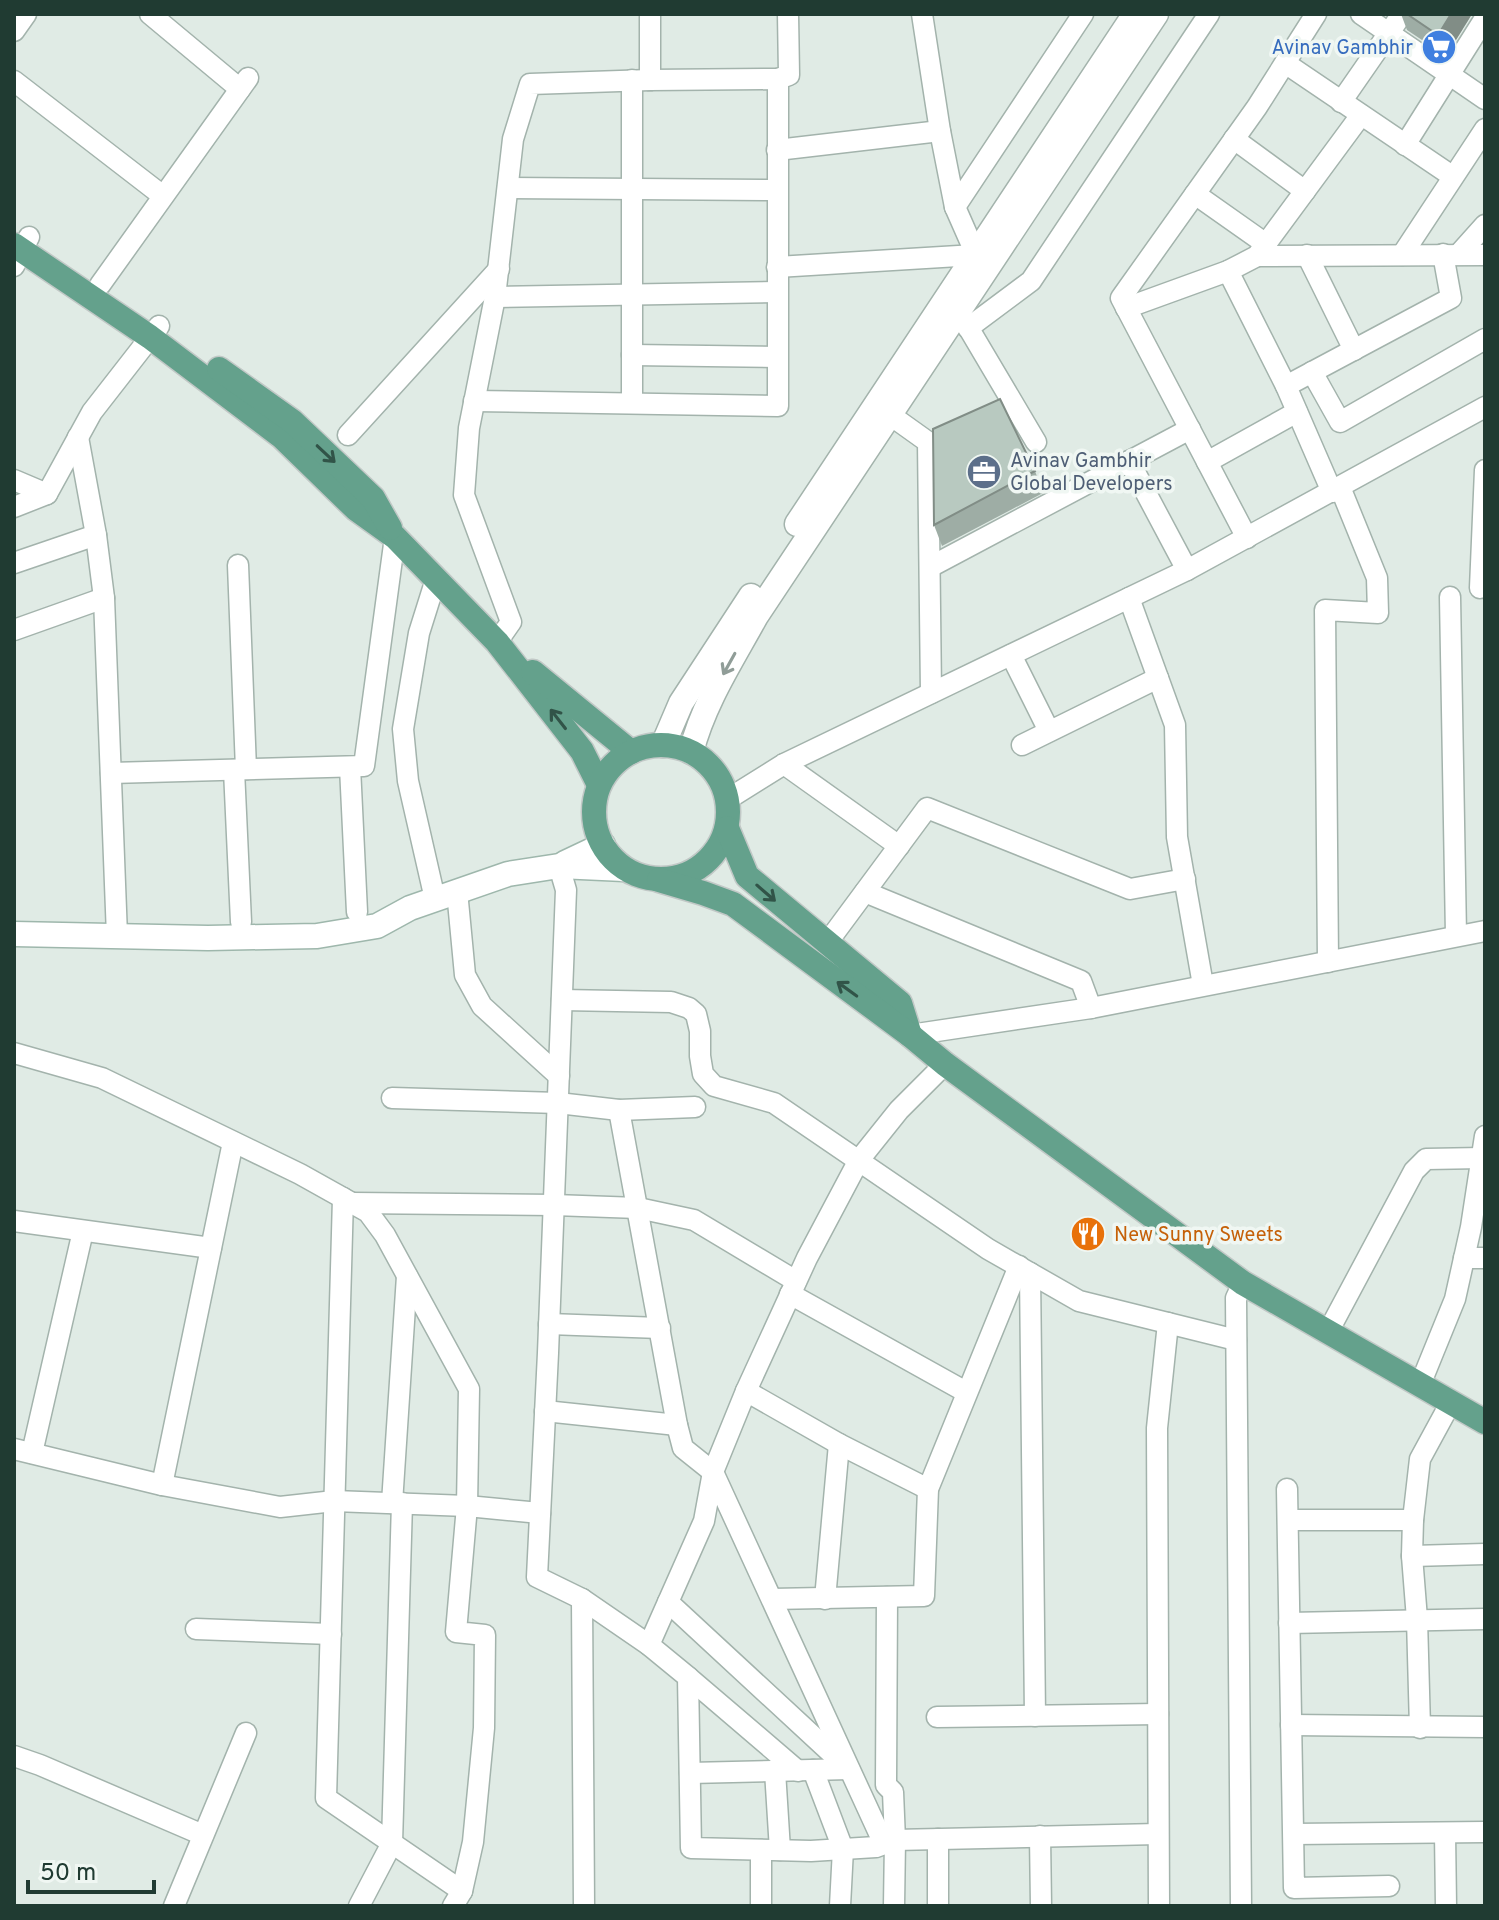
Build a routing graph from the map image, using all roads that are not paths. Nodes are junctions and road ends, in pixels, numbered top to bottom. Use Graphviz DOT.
graph roads {
  1 [pos="26,14"];
  2 [pos="150,14"];
  3 [pos="650,14"];
  4 [pos="788,14"];
  5 [pos="922,14"];
  6 [pos="1083,14"];
  7 [pos="1135,14"];
  8 [pos="1156,14"];
  9 [pos="1209,14"];
  10 [pos="1316,14"];
  11 [pos="1361,14"];
  12 [pos="1402,14"];
  13 [pos="1485,18"];
  14 [pos="14,31"];
  15 [pos="1389,33"];
  16 [pos="1285,63"];
  17 [pos="1449,74"];
  18 [pos="778,79"];
  19 [pos="641,80"];
  20 [pos="14,81"];
  21 [pos="1485,99"];
  22 [pos="1341,102"];
  23 [pos="1361,115"];
  24 [pos="1485,129"];
  25 [pos="940,131"];
  26 [pos="1234,139"];
  27 [pos="1405,145"];
  28 [pos="777,150"];
  29 [pos="1452,176"];
  30 [pos="508,188"];
  31 [pos="632,189"];
  32 [pos="777,190"];
  33 [pos="1305,191"];
  34 [pos="1195,194"];
  35 [pos="163,196"];
  36 [pos="955,207"];
  37 [pos="1485,225"];
  38 [pos="19,245"];
  39 [pos="1261,250"];
  40 [pos="1451,254"];
  41 [pos="1307,255"];
  42 [pos="1402,255"];
  43 [pos="1485,255"];
  44 [pos="980,264"];
  45 [pos="777,267"];
  46 [pos="499,269"];
  47 [pos="1228,271"];
  48 [pos="100,285"];
  49 [pos="777,292"];
  50 [pos="632,295"];
  51 [pos="495,297"];
  52 [pos="1126,308"];
  53 [pos="958,313"];
  54 [pos="155,332"];
  55 [pos="1485,339"];
  56 [pos="1354,350"];
  57 [pos="632,355"];
  58 [pos="777,357"];
  59 [pos="1312,372"];
  60 [pos="1286,386"];
  61 [pos="474,401"];
  62 [pos="632,403"];
  63 [pos="1485,407"];
  64 [pos="883,409"];
  65 [pos="1297,412"];
  66 [pos="1190,429"];
  67 [pos="348,435"];
  68 [pos="78,437"];
  69 [pos="1036,442"];
  70 [pos="1129,461"];
  71 [pos="1207,462"];
  72 [pos="1485,470"];
  73 [pos="14,480"];
  74 [pos="1336,490"];
  75 [pos="47,494"];
  76 [pos="14,507"];
  77 [pos="1484,518"];
  78 [pos="96,535"];
  79 [pos="395,537"];
  80 [pos="1247,538"];
  81 [pos="14,563"];
  82 [pos="238,565"];
  83 [pos="930,567"];
  84 [pos="1187,570"];
  85 [pos="436,579"];
  86 [pos="1480,588"];
  87 [pos="1450,597"];
  88 [pos="104,598"];
  89 [pos="1129,598"];
  90 [pos="14,630"];
  91 [pos="497,642"];
  92 [pos="1011,655"];
  93 [pos="1158,678"];
  94 [pos="931,693"];
  95 [pos="1049,731"];
  96 [pos="663,745"];
  97 [pos="1022,745"];
  98 [pos="631,752"];
  99 [pos="691,752"];
  100 [pos="784,764"];
  101 [pos="350,767"];
  102 [pos="240,770"];
  103 [pos="111,773"];
  104 [pos="599,785"];
  105 [pos="728,799"];
  106 [pos="727,828"];
  107 [pos="603,845"];
  108 [pos="899,846"];
  109 [pos="559,866"];
  110 [pos="624,869"];
  111 [pos="1185,879"];
  112 [pos="659,880"];
  113 [pos="865,892"];
  114 [pos="446,895"];
  115 [pos="410,908"];
  116 [pos="357,912"];
  117 [pos="14,920"];
  118 [pos="241,922"];
  119 [pos="117,929"];
  120 [pos="1485,931"];
  121 [pos="14,934"];
  122 [pos="1456,935"];
  123 [pos="827,943"];
  124 [pos="1328,962"];
  125 [pos="1203,985"];
  126 [pos="562,1000"];
  127 [pos="1091,1008"];
  128 [pos="910,1035"];
  129 [pos="14,1053"];
  130 [pos="945,1064"];
  131 [pos="559,1076"];
  132 [pos="392,1098"];
  133 [pos="558,1103"];
  134 [pos="695,1107"];
  135 [pos="619,1110"];
  136 [pos="1485,1136"];
  137 [pos="233,1142"];
  138 [pos="1482,1158"];
  139 [pos="859,1160"];
  140 [pos="348,1200"];
  141 [pos="554,1205"];
  142 [pos="638,1208"];
  143 [pos="14,1221"];
  144 [pos="83,1231"];
  145 [pos="211,1248"];
  146 [pos="1475,1258"];
  147 [pos="1024,1270"];
  148 [pos="407,1275"];
  149 [pos="1243,1283"];
  150 [pos="793,1287"];
  151 [pos="1168,1323"];
  152 [pos="549,1324"];
  153 [pos="660,1328"];
  154 [pos="1328,1332"];
  155 [pos="1236,1340"];
  156 [pos="1420,1385"];
  157 [pos="746,1391"];
  158 [pos="966,1392"];
  159 [pos="1451,1402"];
  160 [pos="545,1411"];
  161 [pos="1485,1422"];
  162 [pos="677,1425"];
  163 [pos="839,1444"];
  164 [pos="23,1451"];
  165 [pos="713,1472"];
  166 [pos="162,1485"];
  167 [pos="928,1489"];
  168 [pos="1287,1489"];
  169 [pos="334,1501"];
  170 [pos="397,1503"];
  171 [pos="467,1506"];
  172 [pos="540,1513"];
  173 [pos="1288,1520"];
  174 [pos="1413,1520"];
  175 [pos="1485,1554"];
  176 [pos="1412,1556"];
  177 [pos="887,1597"];
  178 [pos="582,1599"];
  179 [pos="772,1599"];
  180 [pos="825,1599"];
  181 [pos="668,1602"];
  182 [pos="1417,1619"];
  183 [pos="1485,1619"];
  184 [pos="1289,1623"];
  185 [pos="196,1629"];
  186 [pos="331,1634"];
  187 [pos="649,1645"];
  188 [pos="688,1677"];
  189 [pos="1158,1714"];
  190 [pos="1035,1716"];
  191 [pos="937,1717"];
  192 [pos="1291,1725"];
  193 [pos="1485,1727"];
  194 [pos="1420,1728"];
  195 [pos="246,1733"];
  196 [pos="14,1756"];
  197 [pos="849,1769"];
  198 [pos="806,1770"];
  199 [pos="775,1771"];
  200 [pos="690,1773"];
  201 [pos="1485,1832"];
  202 [pos="1445,1833"];
  203 [pos="1158,1834"];
  204 [pos="1294,1834"];
  205 [pos="203,1835"];
  206 [pos="1040,1836"];
  207 [pos="938,1839"];
  208 [pos="890,1842"];
  209 [pos="392,1843"];
  210 [pos="843,1849"];
  211 [pos="771,1850"];
  212 [pos="1389,1886"];
  213 [pos="457,1898"];
  214 [pos="174,1906"];
  215 [pos="359,1906"];
  216 [pos="584,1906"];
  217 [pos="761,1906"];
  218 [pos="840,1906"];
  219 [pos="894,1906"];
  220 [pos="938,1906"];
  221 [pos="1041,1906"];
  222 [pos="1159,1906"];
  223 [pos="1241,1906"];
  224 [pos="1446,1906"];
  1 -- 14 [label="street"];
  2 -- 35 [label="street"];
  3 -- 19 [label="street"];
  4 -- 18 [label="street"];
  5 -- 25 [label="street"];
  6 -- 36 [label="street"];
  7 -- 44 [label="street"];
  8 -- 44 [label="street"];
  9 -- 53 [label="street"];
  10 -- 16 [label="street"];
  11 -- 15 [label="street"];
  12 -- 15 [label="street"];
  13 -- 17 [label="street"];
  15 -- 17 [label="street"];
  15 -- 22 [label="street"];
  16 -- 22 [label="street"];
  16 -- 26 [label="street"];
  17 -- 21 [label="street"];
  17 -- 27 [label="street"];
  18 -- 19 [label="street"];
  18 -- 28 [label="street"];
  19 -- 30 [label="street"];
  19 -- 31 [label="street"];
  20 -- 35 [label="street"];
  22 -- 23 [label="street"];
  23 -- 27 [label="street"];
  23 -- 33 [label="street"];
  24 -- 29 [label="street"];
  25 -- 28 [label="street"];
  25 -- 36 [label="street"];
  26 -- 33 [label="street"];
  26 -- 34 [label="street"];
  27 -- 29 [label="street"];
  28 -- 32 [label="street"];
  29 -- 42 [label="street"];
  30 -- 31 [label="street"];
  30 -- 46 [label="street"];
  31 -- 32 [label="street"];
  31 -- 50 [label="street"];
  32 -- 45 [label="street"];
  33 -- 39 [label="street"];
  34 -- 39 [label="street"];
  34 -- 52 [label="street"];
  35 -- 48 [label="street"];
  36 -- 44 [label="street"];
  37 -- 40 [label="street"];
  38 -- 48 [label="main road"];
  38 -- 54 [label="main road"];
  39 -- 41 [label="street"];
  39 -- 47 [label="street"];
  40 -- 42 [label="street"];
  40 -- 43 [label="street"];
  40 -- 56 [label="street"];
  41 -- 42 [label="street"];
  41 -- 56 [label="street"];
  44 -- 45 [label="street"];
  44 -- 53 [label="street"];
  45 -- 49 [label="street"];
  46 -- 51 [label="street"];
  46 -- 67 [label="street"];
  47 -- 52 [label="street"];
  47 -- 60 [label="street"];
  48 -- 54 [label="main road"];
  49 -- 50 [label="street"];
  49 -- 58 [label="street"];
  50 -- 51 [label="street"];
  50 -- 57 [label="street"];
  51 -- 61 [label="street"];
  52 -- 66 [label="street"];
  53 -- 64 [label="street"];
  53 -- 69 [label="street"];
  54 -- 68 [label="street"];
  54 -- 79 [label="main road"];
  55 -- 59 [label="street"];
  56 -- 59 [label="street"];
  57 -- 58 [label="street"];
  57 -- 62 [label="street"];
  58 -- 62 [label="street"];
  59 -- 60 [label="street"];
  60 -- 65 [label="street"];
  61 -- 62 [label="street"];
  61 -- 91 [label="street"];
  63 -- 74 [label="street"];
  64 -- 83 [label="street"];
  64 -- 96 [label="street"];
  64 -- 99 [label="street, one-way"];
  65 -- 71 [label="street"];
  65 -- 74 [label="street"];
  66 -- 70 [label="street"];
  66 -- 71 [label="street"];
  68 -- 75 [label="street"];
  68 -- 78 [label="street"];
  70 -- 83 [label="street"];
  70 -- 84 [label="street"];
  71 -- 80 [label="street"];
  72 -- 77 [label="street"];
  73 -- 75 [label="street"];
  74 -- 80 [label="street"];
  74 -- 124 [label="street"];
  75 -- 76 [label="street"];
  77 -- 86 [label="street"];
  78 -- 81 [label="street"];
  78 -- 88 [label="street"];
  79 -- 85 [label="main road"];
  79 -- 101 [label="street"];
  80 -- 84 [label="street"];
  82 -- 102 [label="street"];
  83 -- 94 [label="street"];
  84 -- 89 [label="street"];
  85 -- 91 [label="main road"];
  85 -- 114 [label="street"];
  87 -- 122 [label="street"];
  88 -- 90 [label="street"];
  88 -- 103 [label="street"];
  89 -- 92 [label="street"];
  89 -- 93 [label="street"];
  91 -- 98 [label="main road"];
  104 -- 91 [label="main road, one-way"];
  92 -- 94 [label="street"];
  92 -- 95 [label="street"];
  93 -- 95 [label="street"];
  93 -- 111 [label="street"];
  94 -- 100 [label="street"];
  95 -- 97 [label="street"];
  96 -- 98 [label="main road"];
  96 -- 99 [label="main road"];
  98 -- 104 [label="main road"];
  99 -- 105 [label="main road"];
  100 -- 105 [label="street"];
  100 -- 108 [label="street"];
  101 -- 102 [label="street"];
  101 -- 116 [label="street"];
  102 -- 103 [label="street"];
  102 -- 118 [label="street"];
  103 -- 119 [label="street"];
  104 -- 107 [label="main road"];
  105 -- 106 [label="main road"];
  106 -- 112 [label="main road"];
  106 -- 123 [label="main road, one-way"];
  107 -- 109 [label="street"];
  107 -- 110 [label="main road"];
  108 -- 111 [label="street"];
  108 -- 113 [label="street"];
  109 -- 110 [label="street"];
  109 -- 114 [label="street"];
  109 -- 126 [label="street"];
  110 -- 112 [label="main road"];
  111 -- 125 [label="street"];
  128 -- 112 [label="main road, one-way"];
  113 -- 123 [label="street"];
  113 -- 127 [label="street"];
  114 -- 115 [label="street"];
  114 -- 131 [label="street"];
  115 -- 116 [label="street"];
  115 -- 119 [label="street"];
  116 -- 118 [label="street"];
  117 -- 119 [label="street"];
  118 -- 119 [label="street"];
  119 -- 121 [label="street"];
  120 -- 122 [label="street"];
  122 -- 124 [label="street"];
  123 -- 128 [label="main road"];
  124 -- 125 [label="street"];
  125 -- 127 [label="street"];
  126 -- 131 [label="street"];
  126 -- 139 [label="street"];
  127 -- 128 [label="street"];
  128 -- 130 [label="main road"];
  129 -- 137 [label="street"];
  130 -- 139 [label="street"];
  130 -- 149 [label="main road"];
  131 -- 133 [label="street"];
  132 -- 133 [label="street"];
  133 -- 135 [label="street"];
  133 -- 141 [label="street"];
  134 -- 135 [label="street"];
  135 -- 142 [label="street"];
  136 -- 138 [label="street"];
  137 -- 140 [label="street"];
  137 -- 145 [label="street"];
  138 -- 146 [label="street"];
  138 -- 154 [label="street"];
  139 -- 147 [label="street"];
  139 -- 150 [label="street"];
  140 -- 141 [label="street"];
  140 -- 148 [label="street"];
  140 -- 169 [label="street"];
  141 -- 142 [label="street"];
  141 -- 152 [label="street"];
  142 -- 150 [label="street"];
  142 -- 153 [label="street"];
  143 -- 144 [label="street"];
  144 -- 145 [label="street"];
  144 -- 164 [label="street"];
  145 -- 166 [label="street"];
  146 -- 156 [label="street"];
  147 -- 151 [label="street"];
  147 -- 158 [label="street"];
  147 -- 190 [label="street"];
  148 -- 170 [label="street"];
  148 -- 171 [label="street"];
  149 -- 154 [label="main road"];
  149 -- 155 [label="street"];
  150 -- 157 [label="street"];
  150 -- 158 [label="street"];
  151 -- 155 [label="street"];
  151 -- 189 [label="street"];
  152 -- 153 [label="street"];
  152 -- 160 [label="street"];
  153 -- 162 [label="street"];
  154 -- 156 [label="main road"];
  155 -- 223 [label="street"];
  156 -- 159 [label="main road"];
  157 -- 163 [label="street"];
  157 -- 165 [label="street"];
  158 -- 167 [label="street"];
  159 -- 161 [label="main road"];
  159 -- 174 [label="street"];
  160 -- 162 [label="street"];
  160 -- 172 [label="street"];
  162 -- 165 [label="street"];
  163 -- 167 [label="street"];
  163 -- 180 [label="street"];
  164 -- 166 [label="street"];
  165 -- 179 [label="street"];
  165 -- 181 [label="street"];
  166 -- 169 [label="street"];
  167 -- 177 [label="street"];
  168 -- 173 [label="street"];
  169 -- 170 [label="street"];
  169 -- 186 [label="street"];
  170 -- 171 [label="street"];
  170 -- 209 [label="street"];
  171 -- 172 [label="street"];
  171 -- 213 [label="street"];
  172 -- 178 [label="street"];
  173 -- 174 [label="street"];
  173 -- 184 [label="street"];
  174 -- 176 [label="street"];
  175 -- 176 [label="street"];
  176 -- 182 [label="street"];
  177 -- 180 [label="street"];
  177 -- 208 [label="street"];
  178 -- 187 [label="street"];
  178 -- 216 [label="street"];
  179 -- 180 [label="street"];
  179 -- 197 [label="street"];
  181 -- 187 [label="street"];
  181 -- 197 [label="street"];
  182 -- 183 [label="street"];
  182 -- 184 [label="street"];
  182 -- 194 [label="street"];
  184 -- 192 [label="street"];
  185 -- 186 [label="street"];
  186 -- 209 [label="street"];
  187 -- 188 [label="street"];
  188 -- 198 [label="street"];
  188 -- 200 [label="street"];
  189 -- 190 [label="street"];
  189 -- 203 [label="street"];
  190 -- 191 [label="street"];
  192 -- 194 [label="street"];
  192 -- 204 [label="street"];
  193 -- 194 [label="street"];
  195 -- 205 [label="street"];
  196 -- 205 [label="street"];
  197 -- 198 [label="street"];
  197 -- 208 [label="street"];
  198 -- 199 [label="street"];
  198 -- 210 [label="street"];
  199 -- 200 [label="street"];
  199 -- 211 [label="street"];
  200 -- 211 [label="street"];
  201 -- 202 [label="street"];
  202 -- 204 [label="street"];
  202 -- 224 [label="street"];
  203 -- 206 [label="street"];
  203 -- 222 [label="street"];
  204 -- 212 [label="street"];
  205 -- 214 [label="street"];
  206 -- 207 [label="street"];
  206 -- 221 [label="street"];
  207 -- 208 [label="street"];
  207 -- 220 [label="street"];
  208 -- 210 [label="street"];
  208 -- 219 [label="street"];
  209 -- 213 [label="street"];
  209 -- 215 [label="street"];
  210 -- 211 [label="street"];
  210 -- 218 [label="street"];
  211 -- 217 [label="street"];
}
